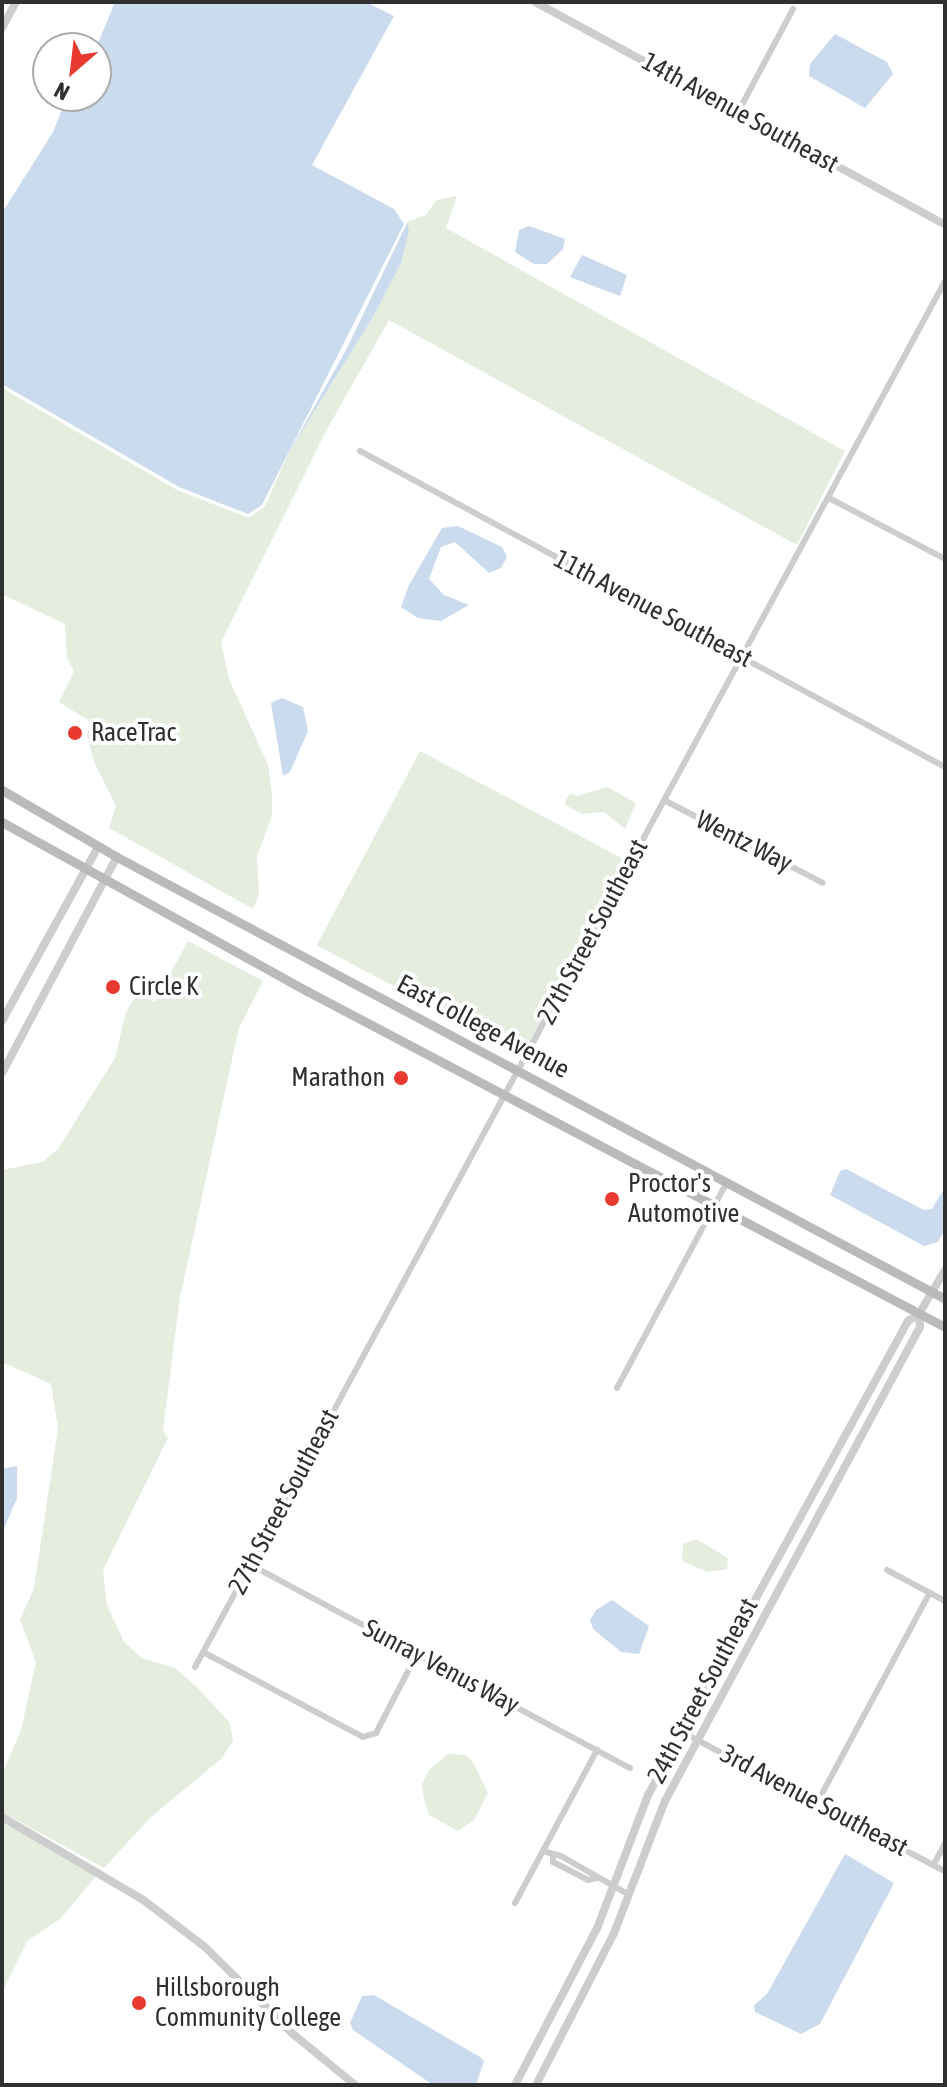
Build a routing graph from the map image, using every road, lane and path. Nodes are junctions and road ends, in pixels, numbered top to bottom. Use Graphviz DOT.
graph roads {
  1 [pos="16,2"];
  2 [pos="535,2"];
  3 [pos="560,2"];
  4 [pos="793,9"];
  5 [pos="554,12"];
  6 [pos="2,28"];
  7 [pos="738,112"];
  8 [pos="945,225"];
  9 [pos="945,281"];
  10 [pos="360,451"];
  11 [pos="829,498"];
  12 [pos="945,559"];
  13 [pos="741,657"];
  14 [pos="945,767"];
  15 [pos="2,790"];
  16 [pos="664,800"];
  17 [pos="2,822"];
  18 [pos="98,847"];
  19 [pos="117,857"];
  20 [pos="85,870"];
  21 [pos="104,881"];
  22 [pos="823,883"];
  23 [pos="2,1021"];
  24 [pos="519,1071"];
  25 [pos="2,1073"];
  26 [pos="507,1092"];
  27 [pos="727,1182"];
  28 [pos="715,1203"];
  29 [pos="945,1270"];
  30 [pos="932,1292"];
  31 [pos="945,1299"];
  32 [pos="919,1314"];
  33 [pos="945,1327"];
  34 [pos="617,1388"];
  35 [pos="251,1565"];
  36 [pos="887,1570"];
  37 [pos="930,1592"];
  38 [pos="945,1601"];
  39 [pos="203,1652"];
  40 [pos="417,1654"];
  41 [pos="195,1667"];
  42 [pos="682,1732"];
  43 [pos="699,1740"];
  44 [pos="597,1750"];
  45 [pos="630,1768"];
  46 [pos="817,1803"];
  47 [pos="2,1817"];
  48 [pos="945,1843"];
  49 [pos="543,1851"];
  50 [pos="934,1864"];
  51 [pos="945,1871"];
  52 [pos="612,1885"];
  53 [pos="628,1894"];
  54 [pos="515,1903"];
  55 [pos="355,2085"];
  56 [pos="515,2085"];
  57 [pos="536,2085"];
  1 -- 6 [label="street"];
  2 -- 5 [label="street, 14th Avenue Southeast"];
  3 -- 5 [label="street"];
  4 -- 7 [label="street"];
  5 -- 7 [label="street, 14th Avenue Southeast"];
  7 -- 8 [label="street, 14th Avenue Southeast"];
  9 -- 11 [label="street, 27th Street Southeast"];
  10 -- 13 [label="street, 11th Avenue Southeast"];
  11 -- 12 [label="street"];
  11 -- 13 [label="street, 27th Street Southeast"];
  13 -- 14 [label="street, 11th Avenue Southeast"];
  13 -- 16 [label="street, 27th Street Southeast"];
  15 -- 18 [label="main road, East College Avenue"];
  16 -- 22 [label="street, Wentz Way"];
  16 -- 24 [label="street, 27th Street Southeast"];
  17 -- 20 [label="main road, East College Avenue"];
  18 -- 19 [label="main road, East College Avenue"];
  18 -- 20 [label="street"];
  19 -- 21 [label="street"];
  19 -- 24 [label="main road, East College Avenue"];
  20 -- 21 [label="main road, East College Avenue"];
  20 -- 23 [label="street"];
  21 -- 25 [label="street"];
  21 -- 26 [label="main road, East College Avenue"];
  24 -- 26 [label="street, 27th Street Southeast"];
  24 -- 27 [label="main road, East College Avenue"];
  26 -- 28 [label="main road, East College Avenue"];
  26 -- 35 [label="street, 27th Street Southeast"];
  27 -- 28 [label="street"];
  27 -- 30 [label="main road, East College Avenue"];
  28 -- 32 [label="main road, East College Avenue"];
  28 -- 34 [label="street"];
  29 -- 30 [label="street, 24th Street Southeast"];
  30 -- 31 [label="main road, East College Avenue"];
  30 -- 32 [label="street, 24th Street Southeast"];
  32 -- 33 [label="main road, East College Avenue"];
  32 -- 42 [label="street, 24th Street Southeast"];
  32 -- 43 [label="street, 24th Street Southeast"];
  35 -- 39 [label="street, 27th Street Southeast"];
  35 -- 40 [label="street, Sunray Venus Way"];
  36 -- 37 [label="street"];
  37 -- 38 [label="street"];
  37 -- 46 [label="street"];
  39 -- 40 [label="street"];
  39 -- 41 [label="street, 27th Street Southeast"];
  40 -- 44 [label="street, Sunray Venus Way"];
  42 -- 43 [label="street, 3rd Avenue Southeast"];
  42 -- 52 [label="street, 24th Street Southeast"];
  43 -- 46 [label="street, 3rd Avenue Southeast"];
  43 -- 53 [label="street, 24th Street Southeast"];
  44 -- 45 [label="street, Sunray Venus Way"];
  44 -- 49 [label="street"];
  46 -- 50 [label="street, 3rd Avenue Southeast"];
  47 -- 55 [label="street"];
  48 -- 50 [label="street"];
  49 -- 52 [label="street"];
  49 -- 54 [label="street"];
  50 -- 51 [label="street, 3rd Avenue Southeast"];
  52 -- 53 [label="street"];
  52 -- 56 [label="street, 24th Street Southeast"];
  53 -- 57 [label="street, 24th Street Southeast"];
}
